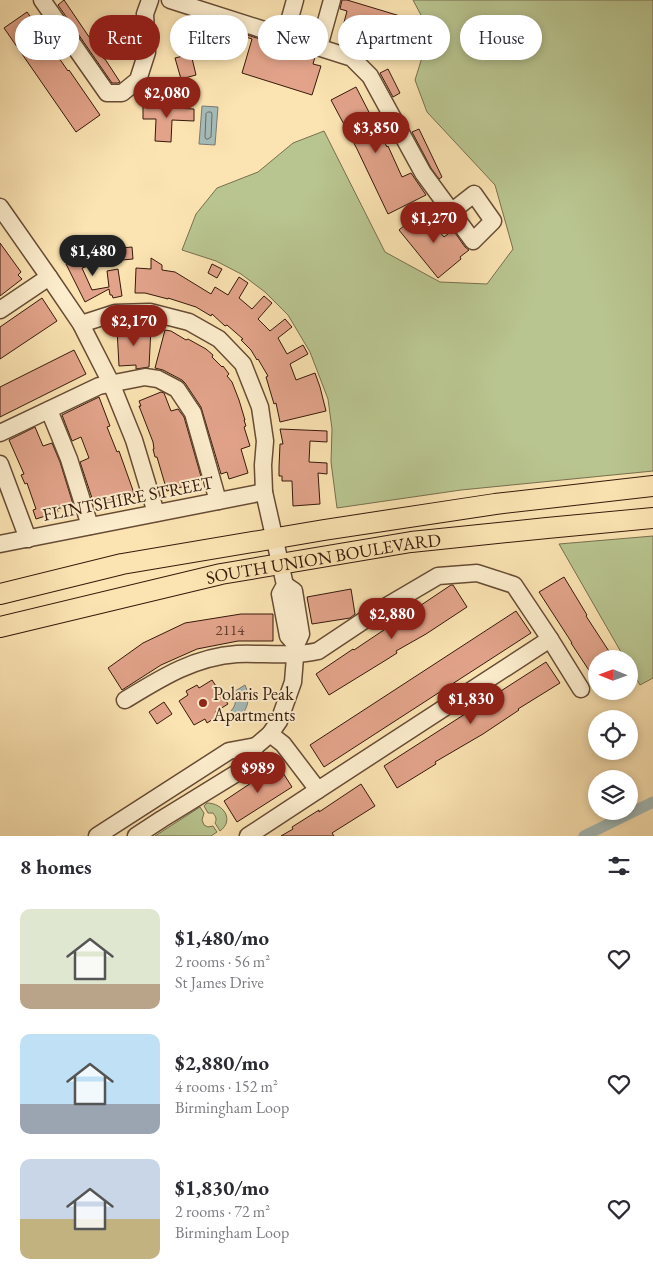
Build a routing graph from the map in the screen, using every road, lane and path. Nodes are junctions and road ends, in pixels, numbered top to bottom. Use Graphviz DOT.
graph roads {
  1 [pos="42,0"];
  2 [pos="150,0"];
  3 [pos="170,0"];
  4 [pos="296,0"];
  5 [pos="332,0"];
  6 [pos="291,15"];
  7 [pos="328,15"];
  8 [pos="258,28"];
  9 [pos="328,50"];
  10 [pos="0,207"];
  11 [pos="451,212"];
  12 [pos="49,277"];
  13 [pos="0,310"];
  14 [pos="81,324"];
  15 [pos="111,384"];
  16 [pos="49,410"];
  17 [pos="0,433"];
  18 [pos="0,464"];
  19 [pos="653,486"];
  20 [pos="264,492"];
  21 [pos="218,501"];
  22 [pos="156,513"];
  23 [pos="653,518"];
  24 [pos="90,526"];
  25 [pos="275,538"];
  26 [pos="28,539"];
  27 [pos="0,544"];
  28 [pos="280,564"];
  29 [pos="0,594"];
  30 [pos="0,627"];
  31 [pos="550,639"];
  32 [pos="296,649"];
  33 [pos="581,689"];
  34 [pos="125,700"];
  35 [pos="270,734"];
  36 [pos="256,746"];
  37 [pos="318,790"];
  38 [pos="97,836"];
  39 [pos="136,836"];
  40 [pos="248,836"];
  1 -- 2 [label="street"];
  3 -- 8 [label="street"];
  4 -- 6 [label="street"];
  5 -- 7 [label="street"];
  9 -- 11 [label="street"];
  10 -- 12 [label="street"];
  12 -- 13 [label="street"];
  12 -- 14 [label="street"];
  14 -- 15 [label="street"];
  14 -- 20 [label="street"];
  15 -- 16 [label="street"];
  15 -- 21 [label="street"];
  15 -- 22 [label="street"];
  16 -- 17 [label="street"];
  16 -- 24 [label="street"];
  18 -- 26 [label="street"];
  19 -- 25 [label="main road, SOUTH UNION BOULEVARD"];
  20 -- 21 [label="street, FLINTSHIRE STREET"];
  20 -- 25 [label="street"];
  21 -- 22 [label="street, FLINTSHIRE STREET"];
  22 -- 24 [label="street, FLINTSHIRE STREET"];
  23 -- 28 [label="main road, SOUTH UNION BOULEVARD"];
  24 -- 26 [label="street, FLINTSHIRE STREET"];
  25 -- 28 [label="street"];
  25 -- 29 [label="main road, SOUTH UNION BOULEVARD"];
  26 -- 27 [label="street, FLINTSHIRE STREET"];
  28 -- 30 [label="main road, SOUTH UNION BOULEVARD"];
  28 -- 32 [label="street"];
  31 -- 32 [label="street"];
  31 -- 33 [label="street"];
  31 -- 37 [label="street"];
  32 -- 34 [label="street"];
  32 -- 35 [label="street"];
  35 -- 36 [label="street"];
  35 -- 37 [label="street"];
  36 -- 38 [label="street"];
  36 -- 39 [label="street"];
  37 -- 40 [label="street"];
}
